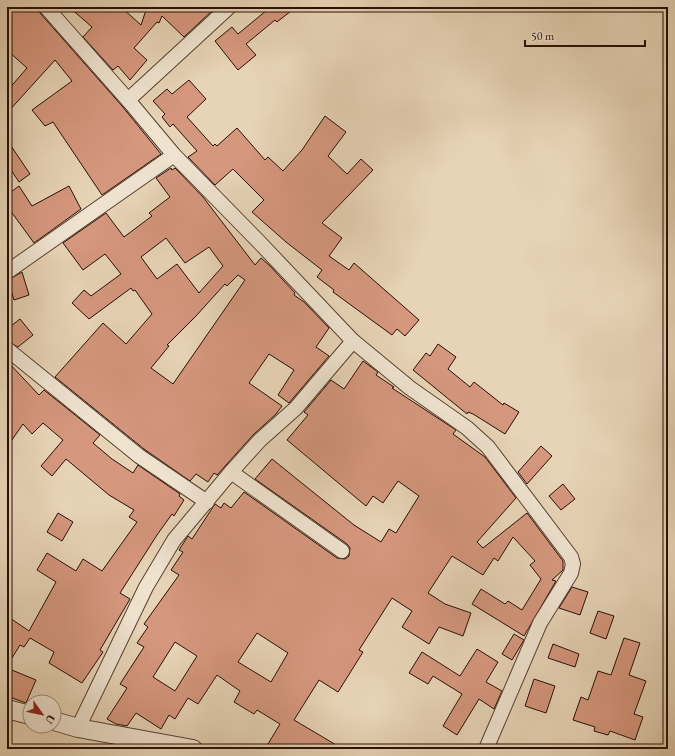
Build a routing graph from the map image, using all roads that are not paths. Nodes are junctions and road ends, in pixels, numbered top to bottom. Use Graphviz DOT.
graph roads {
  1 [pos="46,7"];
  2 [pos="229,7"];
  3 [pos="128,100"];
  4 [pos="174,156"];
  5 [pos="7,272"];
  6 [pos="354,342"];
  7 [pos="7,349"];
  8 [pos="231,472"];
  9 [pos="207,502"];
  10 [pos="342,550"];
  11 [pos="7,709"];
  12 [pos="22,713"];
  13 [pos="62,723"];
  14 [pos="78,728"];
  15 [pos="193,749"];
  16 [pos="486,749"];
  1 -- 3 [label="street"];
  2 -- 3 [label="street"];
  3 -- 4 [label="street"];
  4 -- 5 [label="street"];
  4 -- 6 [label="street"];
  6 -- 8 [label="street"];
  6 -- 16 [label="street"];
  7 -- 9 [label="street"];
  8 -- 9 [label="street"];
  8 -- 10 [label="street"];
  9 -- 14 [label="street"];
  11 -- 12 [label="street"];
  13 -- 14 [label="street"];
  14 -- 15 [label="street"];
}
